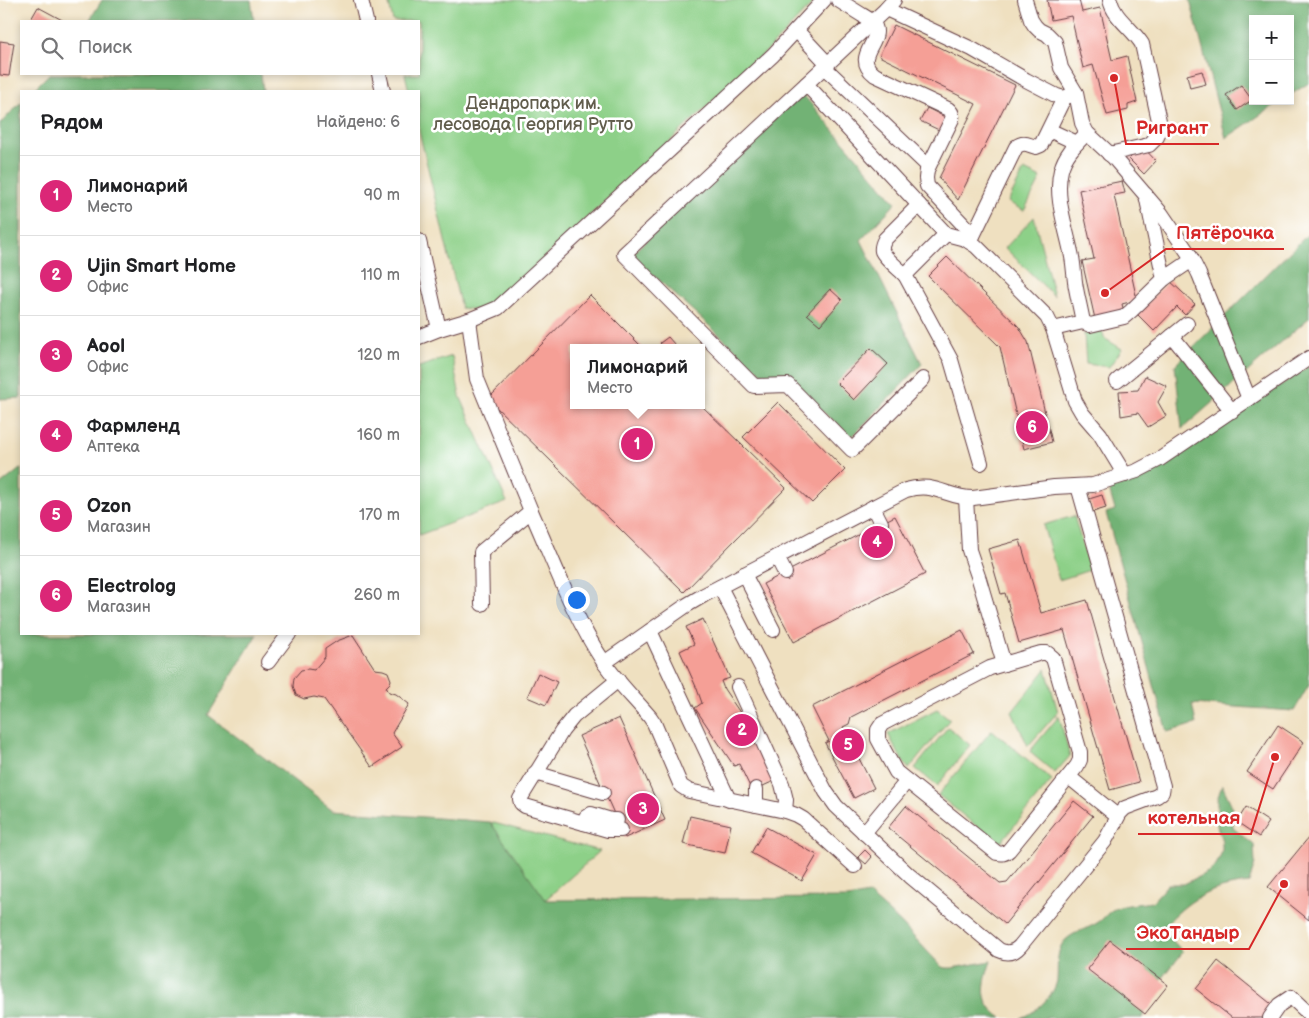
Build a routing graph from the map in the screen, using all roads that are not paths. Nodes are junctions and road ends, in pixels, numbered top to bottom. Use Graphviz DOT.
graph roads {
  1 [pos="361,0"];
  2 [pos="824,0"];
  3 [pos="838,0"];
  4 [pos="1025,0"];
  5 [pos="1110,0"];
  6 [pos="890,4"];
  7 [pos="366,20"];
  8 [pos="872,22"];
  9 [pos="796,30"];
  10 [pos="826,65"];
  11 [pos="379,75"];
  12 [pos="806,84"];
  13 [pos="383,90"];
  14 [pos="1070,96"];
  15 [pos="1049,130"];
  16 [pos="1087,133"];
  17 [pos="1077,143"];
  18 [pos="1109,154"];
  19 [pos="928,166"];
  20 [pos="1135,189"];
  21 [pos="919,205"];
  22 [pos="946,234"];
  23 [pos="971,238"];
  24 [pos="420,245"];
  25 [pos="1192,260"];
  26 [pos="905,275"];
  27 [pos="1164,279"];
  28 [pos="469,320"];
  29 [pos="1083,322"];
  30 [pos="1187,324"];
  31 [pos="1054,328"];
  32 [pos="439,329"];
  33 [pos="1172,336"];
  34 [pos="420,337"];
  35 [pos="1309,358"];
  36 [pos="923,379"];
  37 [pos="1117,381"];
  38 [pos="1249,399"];
  39 [pos="1232,411"];
  40 [pos="981,463"];
  41 [pos="1125,475"];
  42 [pos="1078,486"];
  43 [pos="966,498"];
  44 [pos="873,507"];
  45 [pos="531,511"];
  46 [pos="882,523"];
  47 [pos="776,557"];
  48 [pos="785,573"];
  49 [pos="744,574"];
  50 [pos="720,586"];
  51 [pos="482,604"];
  52 [pos="773,630"];
  53 [pos="650,631"];
  54 [pos="288,635"];
  55 [pos="268,662"];
  56 [pos="604,663"];
  57 [pos="1004,664"];
  58 [pos="618,680"];
  59 [pos="738,688"];
  60 [pos="535,774"];
  61 [pos="1069,777"];
  62 [pos="907,781"];
  63 [pos="756,790"];
  64 [pos="603,793"];
  65 [pos="729,800"];
  66 [pos="756,805"];
  67 [pos="785,811"];
  68 [pos="1117,816"];
  69 [pos="619,825"];
  70 [pos="864,833"];
  71 [pos="855,866"];
  72 [pos="1309,1014"];
  73 [pos="1270,1018"];
  1 -- 7 [label="street"];
  2 -- 9 [label="street"];
  3 -- 8 [label="street"];
  4 -- 14 [label="street"];
  5 -- 18 [label="street"];
  6 -- 8 [label="street"];
  6 -- 14 [label="street"];
  8 -- 10 [label="street"];
  8 -- 19 [label="street"];
  9 -- 10 [label="street"];
  9 -- 28 [label="street"];
  10 -- 12 [label="street"];
  10 -- 19 [label="street"];
  11 -- 13 [label="street"];
  12 -- 21 [label="street"];
  12 -- 36 [label="street"];
  14 -- 15 [label="street"];
  14 -- 16 [label="street"];
  15 -- 17 [label="street"];
  15 -- 23 [label="street"];
  16 -- 17 [label="street"];
  16 -- 18 [label="street"];
  17 -- 29 [label="street"];
  18 -- 20 [label="street"];
  19 -- 23 [label="street"];
  20 -- 25 [label="street"];
  20 -- 27 [label="street"];
  21 -- 22 [label="street"];
  21 -- 26 [label="street"];
  22 -- 23 [label="street"];
  22 -- 26 [label="street"];
  23 -- 31 [label="street"];
  24 -- 32 [label="street"];
  25 -- 27 [label="street"];
  25 -- 38 [label="street"];
  26 -- 40 [label="street"];
  27 -- 29 [label="street"];
  28 -- 32 [label="street"];
  28 -- 45 [label="street"];
  29 -- 31 [label="street"];
  30 -- 33 [label="street"];
  31 -- 41 [label="street"];
  32 -- 34 [label="street"];
  33 -- 37 [label="street"];
  33 -- 39 [label="street"];
  35 -- 38 [label="street"];
  38 -- 39 [label="street"];
  39 -- 41 [label="street"];
  41 -- 42 [label="street"];
  42 -- 43 [label="street"];
  42 -- 68 [label="street"];
  43 -- 44 [label="street"];
  43 -- 57 [label="street"];
  44 -- 46 [label="street"];
  44 -- 47 [label="street"];
  45 -- 51 [label="street"];
  45 -- 56 [label="street"];
  47 -- 48 [label="street"];
  47 -- 49 [label="street"];
  49 -- 50 [label="street"];
  49 -- 52 [label="street"];
  50 -- 53 [label="street"];
  50 -- 70 [label="street"];
  53 -- 56 [label="street"];
  53 -- 65 [label="street"];
  54 -- 55 [label="street"];
  56 -- 58 [label="street"];
  57 -- 61 [label="street"];
  57 -- 62 [label="street"];
  58 -- 60 [label="street"];
  58 -- 65 [label="street"];
  59 -- 67 [label="street"];
  60 -- 64 [label="street"];
  60 -- 69 [label="street"];
  61 -- 62 [label="street"];
  61 -- 68 [label="street"];
  62 -- 70 [label="street"];
  63 -- 66 [label="street"];
  65 -- 66 [label="street"];
  66 -- 67 [label="street"];
  67 -- 71 [label="street"];
  68 -- 70 [label="street"];
  72 -- 73 [label="street"];
}
